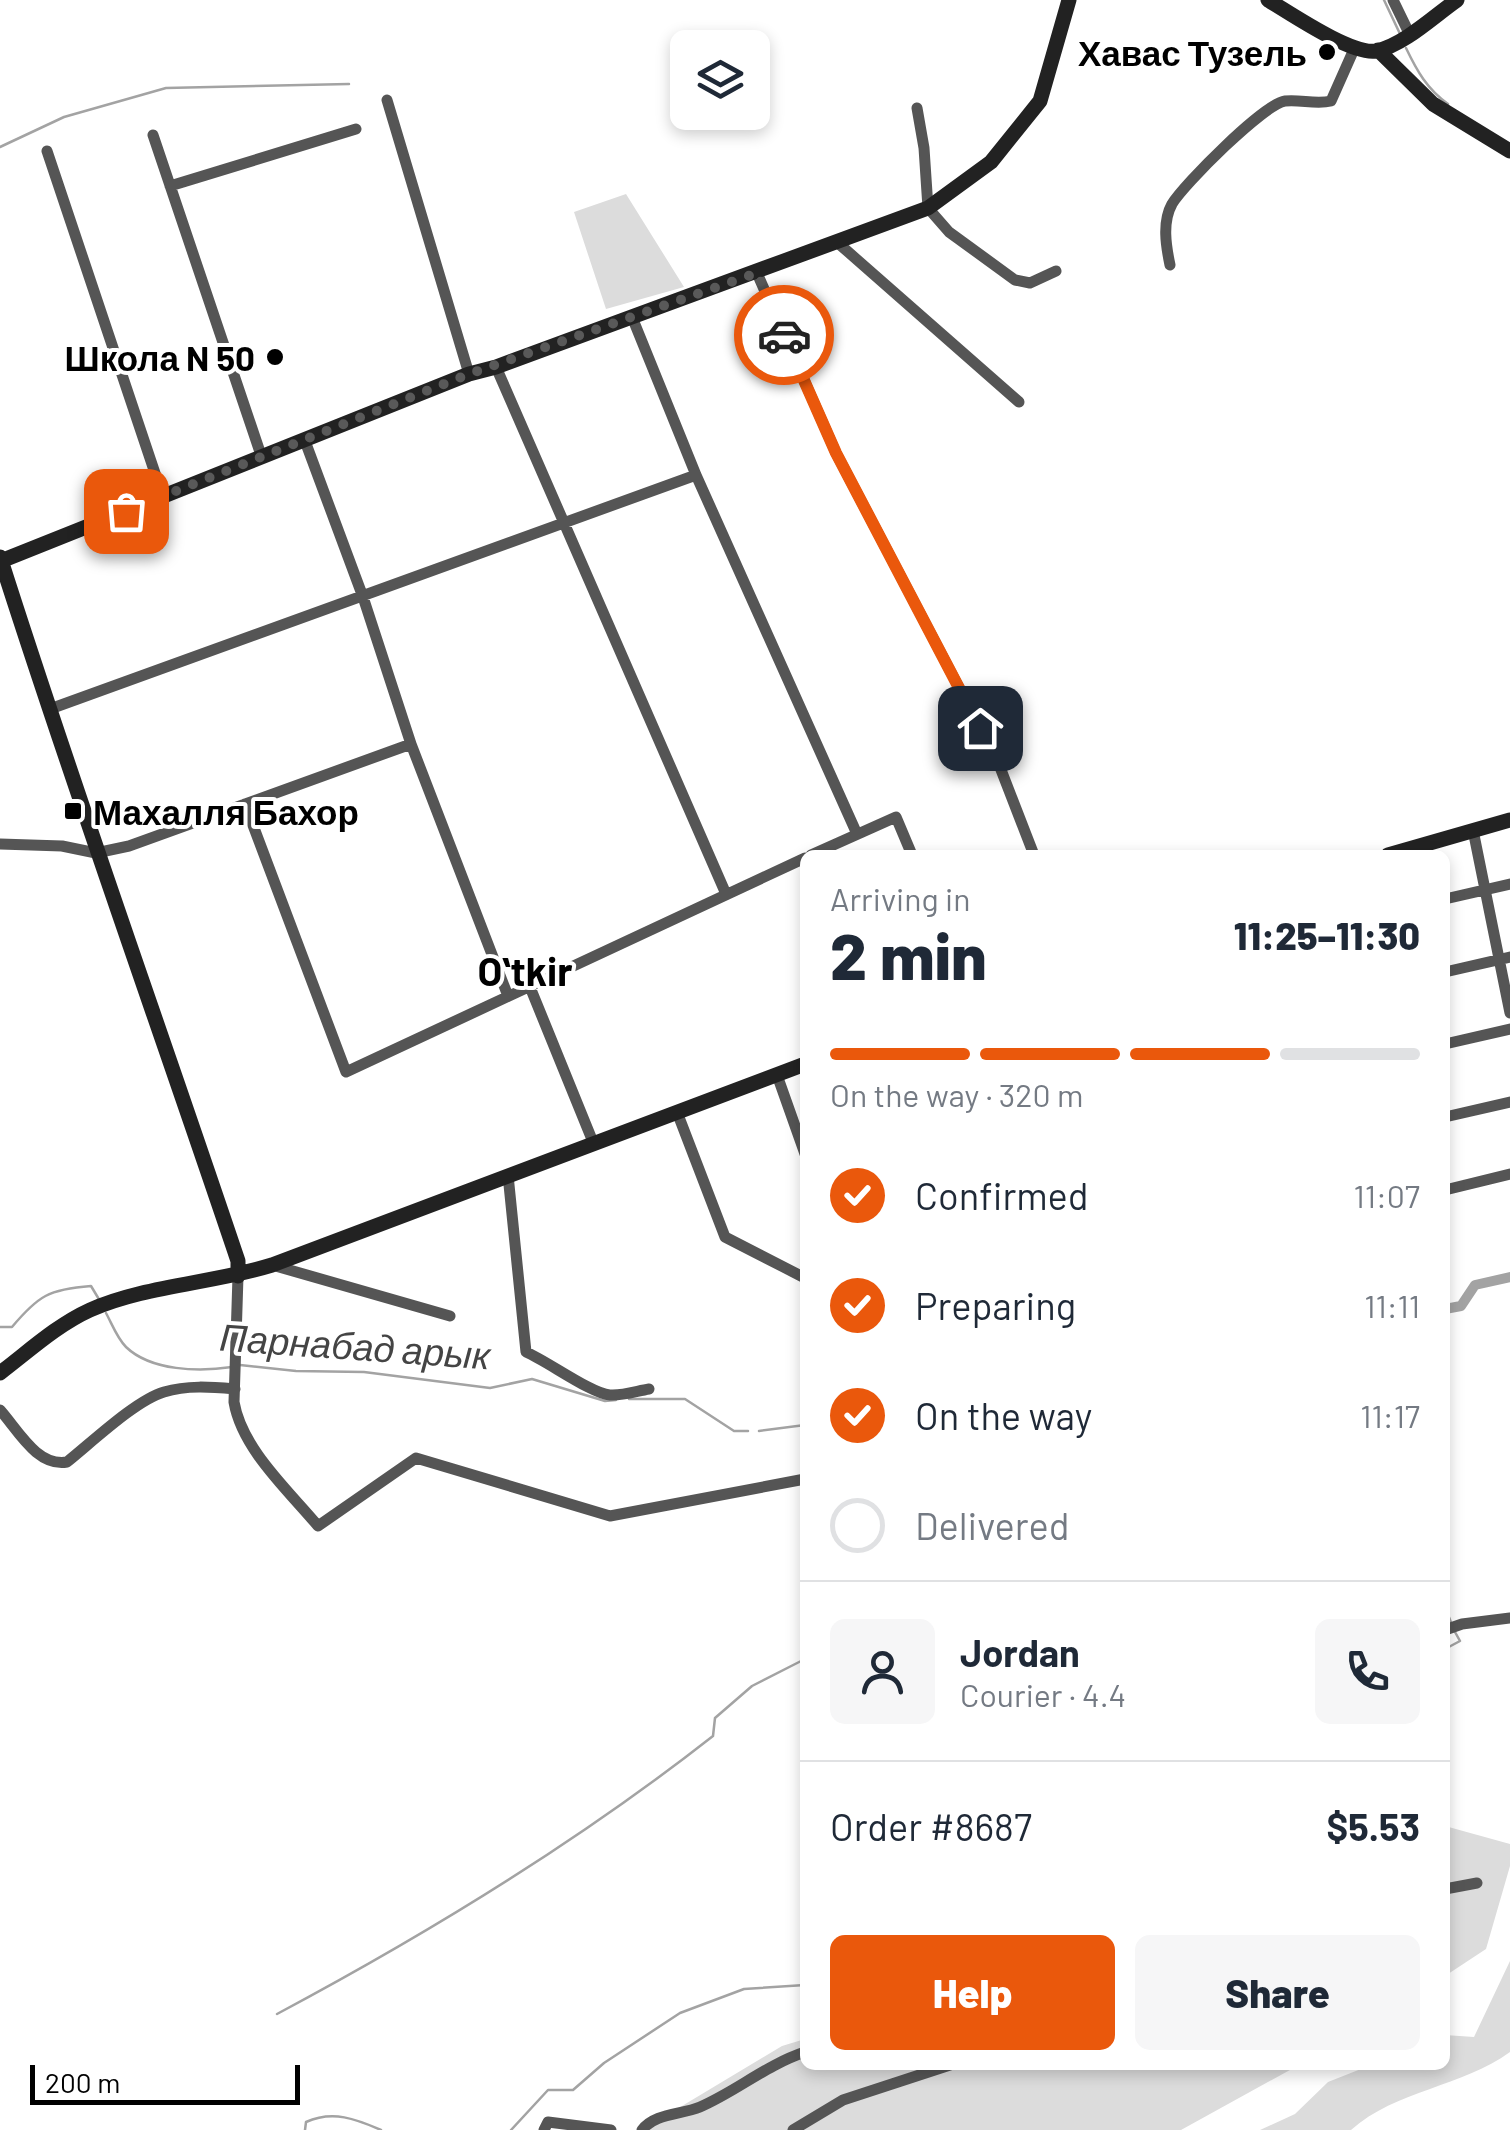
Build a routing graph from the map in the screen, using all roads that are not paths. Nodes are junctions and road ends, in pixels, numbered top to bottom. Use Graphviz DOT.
graph roads {
  1 [pos="1068,0"];
  2 [pos="1268,0"];
  3 [pos="1393,0"];
  4 [pos="1457,0"];
  5 [pos="1402,37"];
  6 [pos="1354,48"];
  7 [pos="1378,50"];
  8 [pos="387,100"];
  9 [pos="917,108"];
  10 [pos="356,129"];
  11 [pos="153,135"];
  12 [pos="47,151"];
  13 [pos="1510,151"];
  14 [pos="170,186"];
  15 [pos="928,208"];
  16 [pos="838,243"];
  17 [pos="1170,265"];
  18 [pos="1056,270"];
  19 [pos="757,273"];
  20 [pos="632,317"];
  21 [pos="496,367"];
  22 [pos="469,374"];
  23 [pos="1019,402"];
  24 [pos="305,441"];
  25 [pos="262,458"];
  26 [pos="696,476"];
  27 [pos="163,496"];
  28 [pos="565,523"];
  29 [pos="1,559"];
  30 [pos="363,597"];
  31 [pos="50,709"];
  32 [pos="411,744"];
  33 [pos="245,804"];
  34 [pos="1510,820"];
  35 [pos="1473,830"];
  36 [pos="856,834"];
  37 [pos="0,844"];
  38 [pos="821,850"];
  39 [pos="910,850"];
  40 [pos="1032,850"];
  41 [pos="1405,850"];
  42 [pos="96,852"];
  43 [pos="800,860"];
  44 [pos="1510,884"];
  45 [pos="1484,890"];
  46 [pos="726,894"];
  47 [pos="1450,899"];
  48 [pos="1503,958"];
  49 [pos="1450,971"];
  50 [pos="530,986"];
  51 [pos="508,996"];
  52 [pos="1510,1014"];
  53 [pos="1510,1029"];
  54 [pos="1450,1043"];
  55 [pos="800,1066"];
  56 [pos="777,1075"];
  57 [pos="1510,1102"];
  58 [pos="678,1112"];
  59 [pos="1450,1116"];
  60 [pos="800,1140"];
  61 [pos="593,1142"];
  62 [pos="1510,1174"];
  63 [pos="508,1175"];
  64 [pos="1450,1189"];
  65 [pos="272,1265"];
  66 [pos="800,1275"];
  67 [pos="238,1276"];
  68 [pos="450,1316"];
  69 [pos="0,1372"];
  70 [pos="235,1389"];
  71 [pos="650,1390"];
  72 [pos="0,1410"];
  73 [pos="800,1480"];
  74 [pos="1510,1618"];
  75 [pos="1450,1628"];
  76 [pos="1478,1883"];
  77 [pos="1450,1887"];
  78 [pos="800,2054"];
  79 [pos="935,2070"];
  80 [pos="544,2130"];
  81 [pos="612,2130"];
  82 [pos="642,2130"];
  83 [pos="794,2130"];
  1 -- 15 [label="street"];
  2 -- 6 [label="street"];
  3 -- 5 [label="street"];
  4 -- 5 [label="street"];
  5 -- 7 [label="street"];
  6 -- 7 [label="street"];
  6 -- 17 [label="street"];
  7 -- 13 [label="street"];
  8 -- 22 [label="street"];
  9 -- 15 [label="street"];
  10 -- 14 [label="street"];
  11 -- 14 [label="street"];
  12 -- 27 [label="street"];
  14 -- 25 [label="street"];
  15 -- 16 [label="street"];
  15 -- 18 [label="street"];
  16 -- 19 [label="street"];
  16 -- 23 [label="street"];
  19 -- 20 [label="street"];
  19 -- 40 [label="street"];
  20 -- 21 [label="street"];
  20 -- 26 [label="street"];
  21 -- 22 [label="street"];
  21 -- 28 [label="street"];
  22 -- 24 [label="street"];
  24 -- 25 [label="street"];
  24 -- 30 [label="street"];
  25 -- 27 [label="street"];
  26 -- 28 [label="street"];
  26 -- 36 [label="street"];
  27 -- 29 [label="street"];
  28 -- 30 [label="street"];
  28 -- 46 [label="street"];
  29 -- 31 [label="street"];
  30 -- 31 [label="street"];
  30 -- 32 [label="street"];
  31 -- 42 [label="street"];
  32 -- 33 [label="street"];
  32 -- 51 [label="street"];
  33 -- 42 [label="street"];
  33 -- 51 [label="street"];
  34 -- 35 [label="street"];
  35 -- 41 [label="street"];
  35 -- 45 [label="street"];
  36 -- 38 [label="street"];
  36 -- 39 [label="street"];
  37 -- 42 [label="street"];
  42 -- 67 [label="street"];
  43 -- 46 [label="street"];
  44 -- 45 [label="street"];
  45 -- 47 [label="street"];
  45 -- 48 [label="street"];
  46 -- 50 [label="street"];
  48 -- 49 [label="street"];
  48 -- 52 [label="street"];
  50 -- 51 [label="street"];
  50 -- 61 [label="street"];
  53 -- 54 [label="street"];
  55 -- 56 [label="street"];
  56 -- 58 [label="street"];
  56 -- 60 [label="street"];
  57 -- 59 [label="street"];
  58 -- 61 [label="street"];
  58 -- 66 [label="street"];
  61 -- 63 [label="street"];
  62 -- 64 [label="street"];
  63 -- 65 [label="street"];
  63 -- 71 [label="street"];
  65 -- 67 [label="street"];
  65 -- 68 [label="street"];
  67 -- 69 [label="street"];
  67 -- 70 [label="street"];
  70 -- 72 [label="street"];
  70 -- 73 [label="street"];
  74 -- 75 [label="street"];
  76 -- 77 [label="street"];
  78 -- 82 [label="street"];
  79 -- 83 [label="street"];
  80 -- 81 [label="street"];
}
